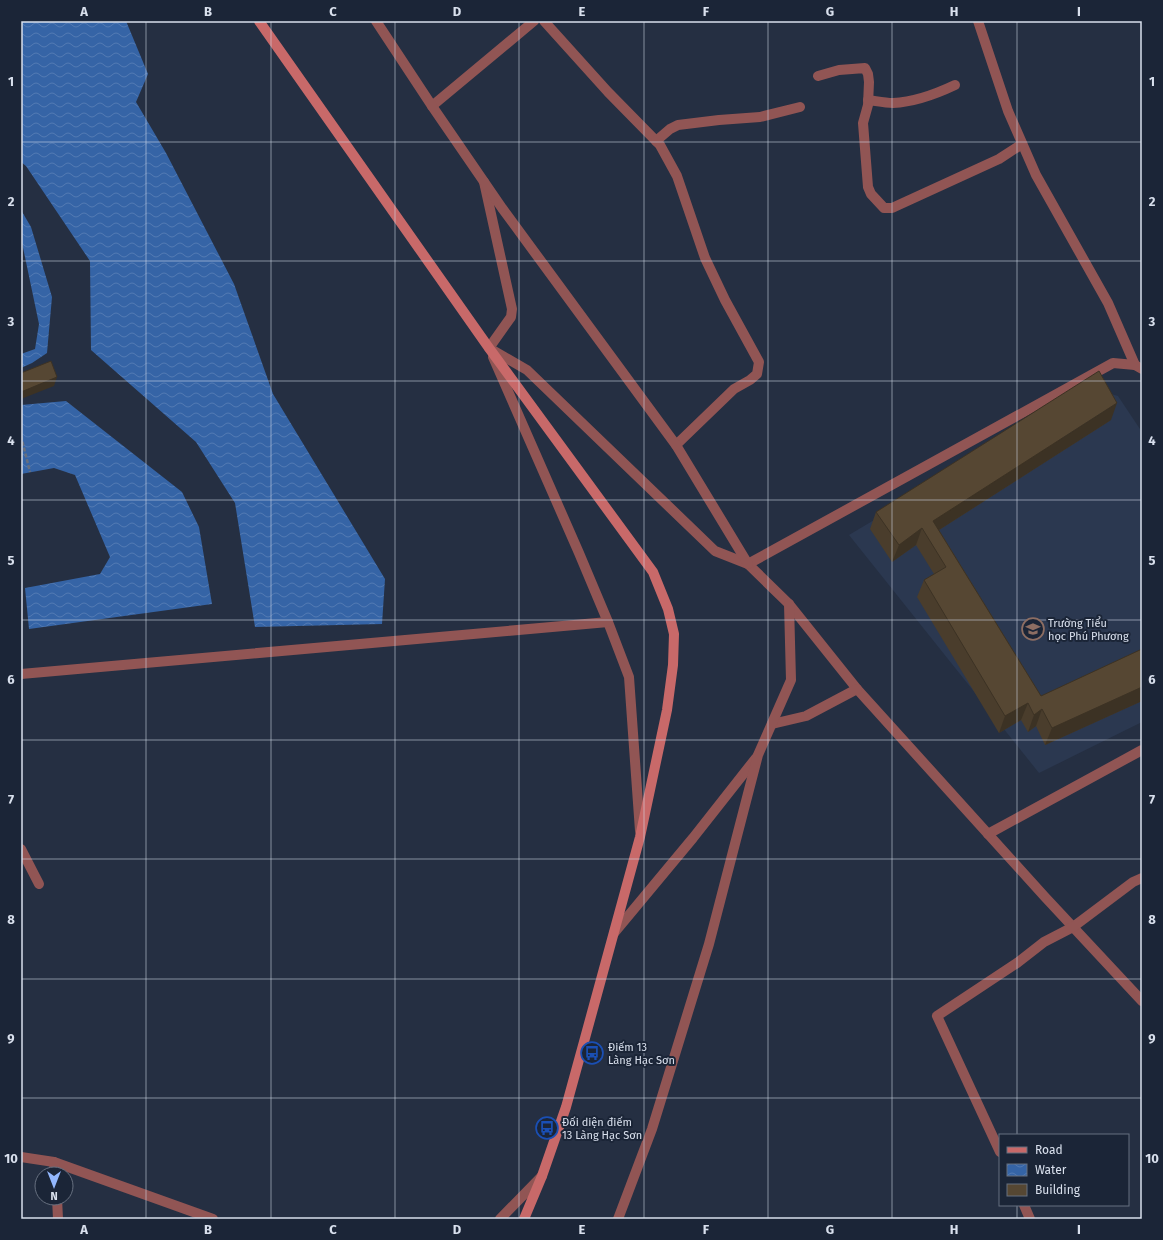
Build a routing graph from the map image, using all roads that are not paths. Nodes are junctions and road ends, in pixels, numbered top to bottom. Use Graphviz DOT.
graph roads {
  1 [pos="259,21"];
  2 [pos="376,21"];
  3 [pos="534,21"];
  4 [pos="544,21"];
  5 [pos="978,21"];
  6 [pos="818,76"];
  7 [pos="955,85"];
  8 [pos="868,100"];
  9 [pos="432,106"];
  10 [pos="800,107"];
  11 [pos="656,141"];
  12 [pos="1022,144"];
  13 [pos="484,182"];
  14 [pos="489,348"];
  15 [pos="1138,367"];
  16 [pos="676,444"];
  17 [pos="748,564"];
  18 [pos="789,604"];
  19 [pos="608,622"];
  20 [pos="21,674"];
  21 [pos="857,689"];
  22 [pos="772,724"];
  23 [pos="1142,750"];
  24 [pos="758,755"];
  25 [pos="988,834"];
  26 [pos="640,837"];
  27 [pos="21,849"];
  28 [pos="1142,878"];
  29 [pos="39,884"];
  30 [pos="1073,927"];
  31 [pos="614,934"];
  32 [pos="1142,1001"];
  33 [pos="999,1150"];
  34 [pos="21,1157"];
  35 [pos="54,1162"];
  36 [pos="54,1166"];
  37 [pos="542,1176"];
  38 [pos="57,1206"];
  39 [pos="1024,1206"];
  40 [pos="58,1219"];
  41 [pos="213,1219"];
  42 [pos="500,1219"];
  43 [pos="524,1219"];
  44 [pos="618,1219"];
  45 [pos="1030,1219"];
  1 -- 14 [label="main road"];
  2 -- 9 [label="street"];
  3 -- 9 [label="street"];
  4 -- 11 [label="street"];
  5 -- 12 [label="street"];
  6 -- 8 [label="street"];
  7 -- 8 [label="street"];
  8 -- 12 [label="street"];
  9 -- 13 [label="street"];
  10 -- 11 [label="street"];
  11 -- 16 [label="street"];
  12 -- 15 [label="street"];
  13 -- 14 [label="street"];
  13 -- 16 [label="street"];
  14 -- 17 [label="street"];
  14 -- 19 [label="street"];
  14 -- 26 [label="main road"];
  15 -- 17 [label="street"];
  16 -- 17 [label="street"];
  17 -- 18 [label="street"];
  18 -- 21 [label="street"];
  18 -- 22 [label="street"];
  19 -- 20 [label="street"];
  19 -- 26 [label="street"];
  21 -- 22 [label="street"];
  21 -- 25 [label="street"];
  22 -- 24 [label="street"];
  23 -- 25 [label="street"];
  24 -- 31 [label="street"];
  24 -- 44 [label="street"];
  25 -- 30 [label="street"];
  26 -- 31 [label="main road"];
  27 -- 29 [label="street"];
  28 -- 30 [label="street"];
  30 -- 32 [label="street"];
  30 -- 33 [label="street"];
  31 -- 37 [label="main road"];
  34 -- 35 [label="street"];
  35 -- 36 [label="street"];
  35 -- 41 [label="street"];
  37 -- 42 [label="street"];
  37 -- 43 [label="main road"];
  38 -- 40 [label="street"];
  39 -- 45 [label="street"];
}
